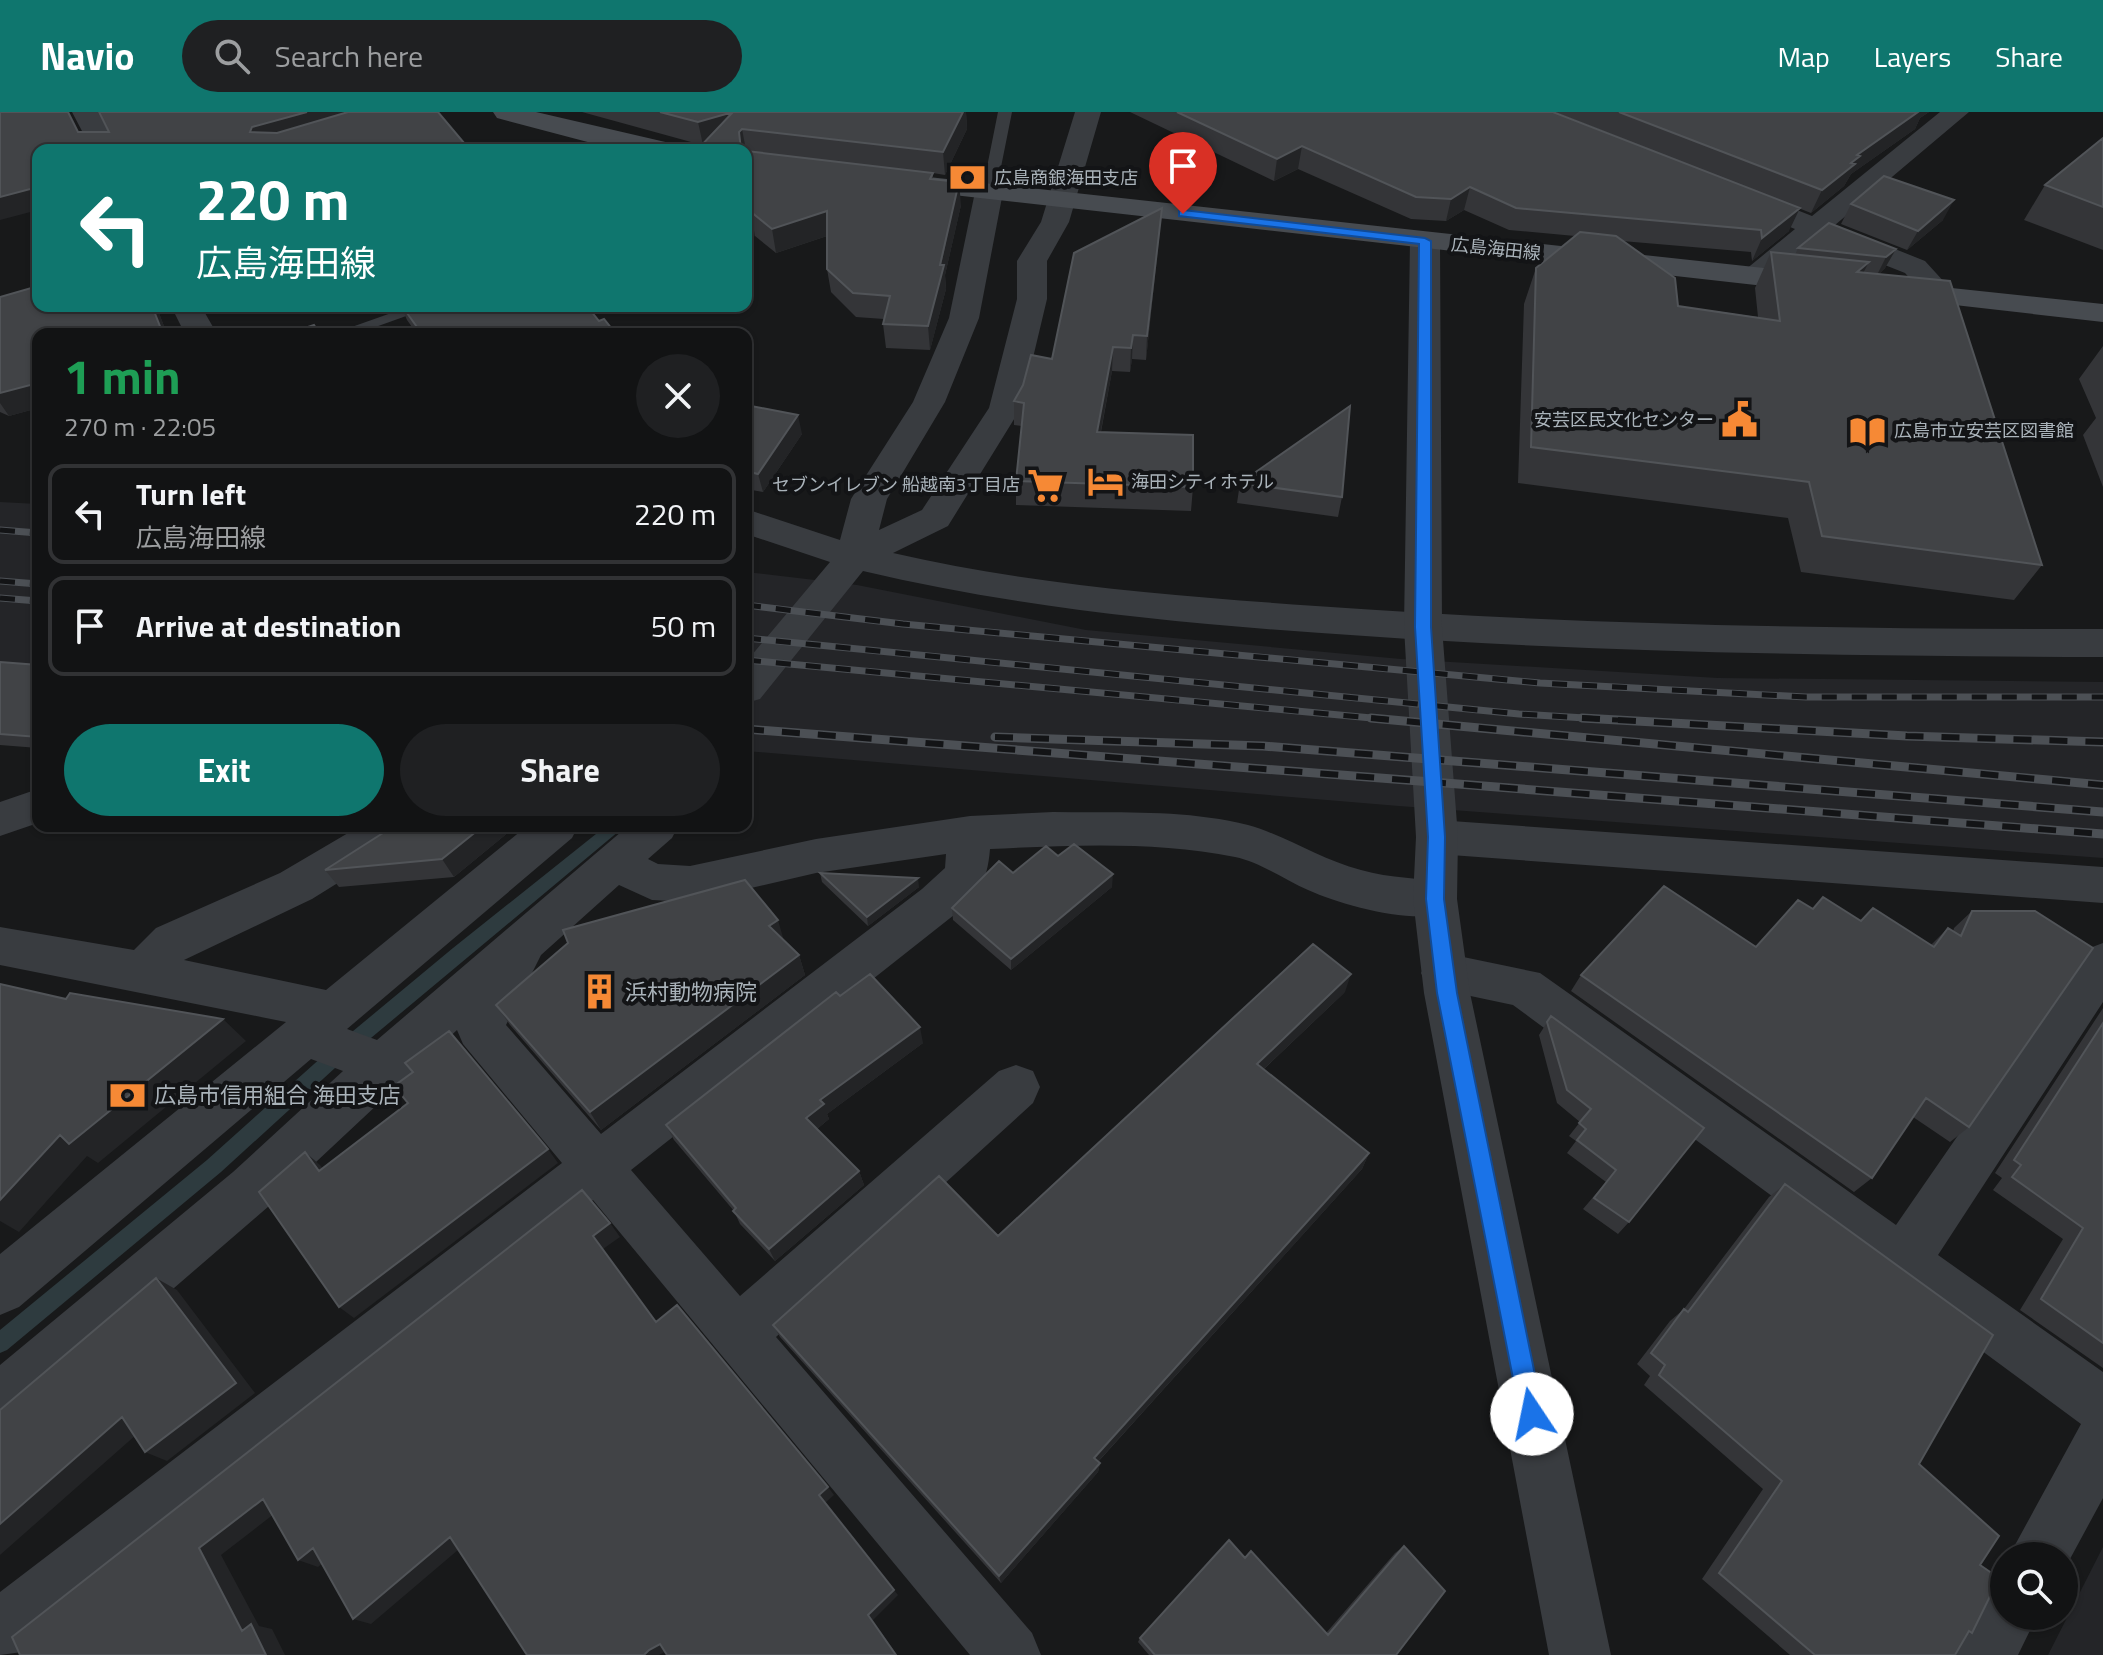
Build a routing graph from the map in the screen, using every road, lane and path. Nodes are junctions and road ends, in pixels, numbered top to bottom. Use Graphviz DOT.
graph roads {
  1 [pos="85,112"];
  2 [pos="506,112"];
  3 [pos="1005,112"];
  4 [pos="1068,112"];
  5 [pos="1088,112"];
  6 [pos="1956,112"];
  7 [pos="102,144"];
  8 [pos="628,144"];
  9 [pos="874,179"];
  10 [pos="1714,187"];
  11 [pos="1057,191"];
  12 [pos="997,193"];
  13 [pos="1815,227"];
  14 [pos="1425,241"];
  15 [pos="1756,276"];
  16 [pos="1942,296"];
  17 [pos="408,312"];
  18 [pos="2103,313"];
  19 [pos="358,328"];
  20 [pos="752,523"];
  21 [pos="854,557"];
  22 [pos="1423,627"];
  23 [pos="2103,643"];
  24 [pos="752,682"];
  25 [pos="32,808"];
  26 [pos="0,819"];
  27 [pos="385,832"];
  28 [pos="551,832"];
  29 [pos="650,832"];
  30 [pos="970,833"];
  31 [pos="1437,837"];
  32 [pos="615,863"];
  33 [pos="2103,885"];
  34 [pos="1435,899"];
  35 [pos="527,937"];
  36 [pos="0,946"];
  37 [pos="2103,963"];
  38 [pos="143,971"];
  39 [pos="1444,973"];
  40 [pos="480,1029"];
  41 [pos="354,1042"];
  42 [pos="1016,1087"];
  43 [pos="596,1166"];
  44 [pos="1904,1259"];
  45 [pos="0,1288"];
  46 [pos="738,1334"];
  47 [pos="0,1401"];
  48 [pos="2103,1406"];
  49 [pos="2103,1441"];
  50 [pos="2047,1542"];
  51 [pos="0,1630"];
  52 [pos="1998,1630"];
  53 [pos="1010,1655"];
  54 [pos="1580,1655"];
  55 [pos="1984,1655"];
  1 -- 7 [label="street"];
  2 -- 8 [label="main road"];
  3 -- 12 [label="lane"];
  4 -- 11 [label="street"];
  5 -- 11 [label="street"];
  6 -- 13 [label="street"];
  9 -- 12 [label="main road, 広島海田線"];
  10 -- 13 [label="street"];
  11 -- 12 [label="main road, 広島海田線"];
  11 -- 14 [label="main road, 広島海田線"];
  11 -- 21 [label="street"];
  12 -- 21 [label="street"];
  13 -- 15 [label="street"];
  13 -- 16 [label="street"];
  14 -- 15 [label="main road, 広島海田線"];
  14 -- 22 [label="street"];
  15 -- 16 [label="main road, 広島海田線"];
  16 -- 18 [label="main road, 広島海田線"];
  17 -- 19 [label="lane"];
  20 -- 21 [label="street"];
  21 -- 22 [label="street"];
  21 -- 24 [label="street"];
  22 -- 23 [label="street"];
  22 -- 31 [label="street"];
  25 -- 26 [label="street"];
  27 -- 38 [label="street"];
  28 -- 41 [label="street"];
  29 -- 32 [label="street"];
  30 -- 32 [label="street"];
  30 -- 34 [label="street"];
  30 -- 43 [label="street"];
  31 -- 33 [label="street"];
  31 -- 34 [label="street"];
  32 -- 35 [label="street"];
  34 -- 39 [label="street"];
  35 -- 40 [label="street"];
  35 -- 41 [label="street"];
  36 -- 38 [label="street"];
  37 -- 44 [label="street"];
  38 -- 41 [label="street"];
  39 -- 44 [label="street"];
  39 -- 54 [label="street"];
  40 -- 41 [label="street"];
  40 -- 43 [label="street"];
  41 -- 45 [label="street"];
  41 -- 47 [label="street"];
  42 -- 46 [label="street"];
  43 -- 46 [label="street"];
  43 -- 51 [label="street"];
  44 -- 48 [label="street"];
  46 -- 53 [label="street"];
  49 -- 50 [label="street"];
  52 -- 55 [label="street"];
}
